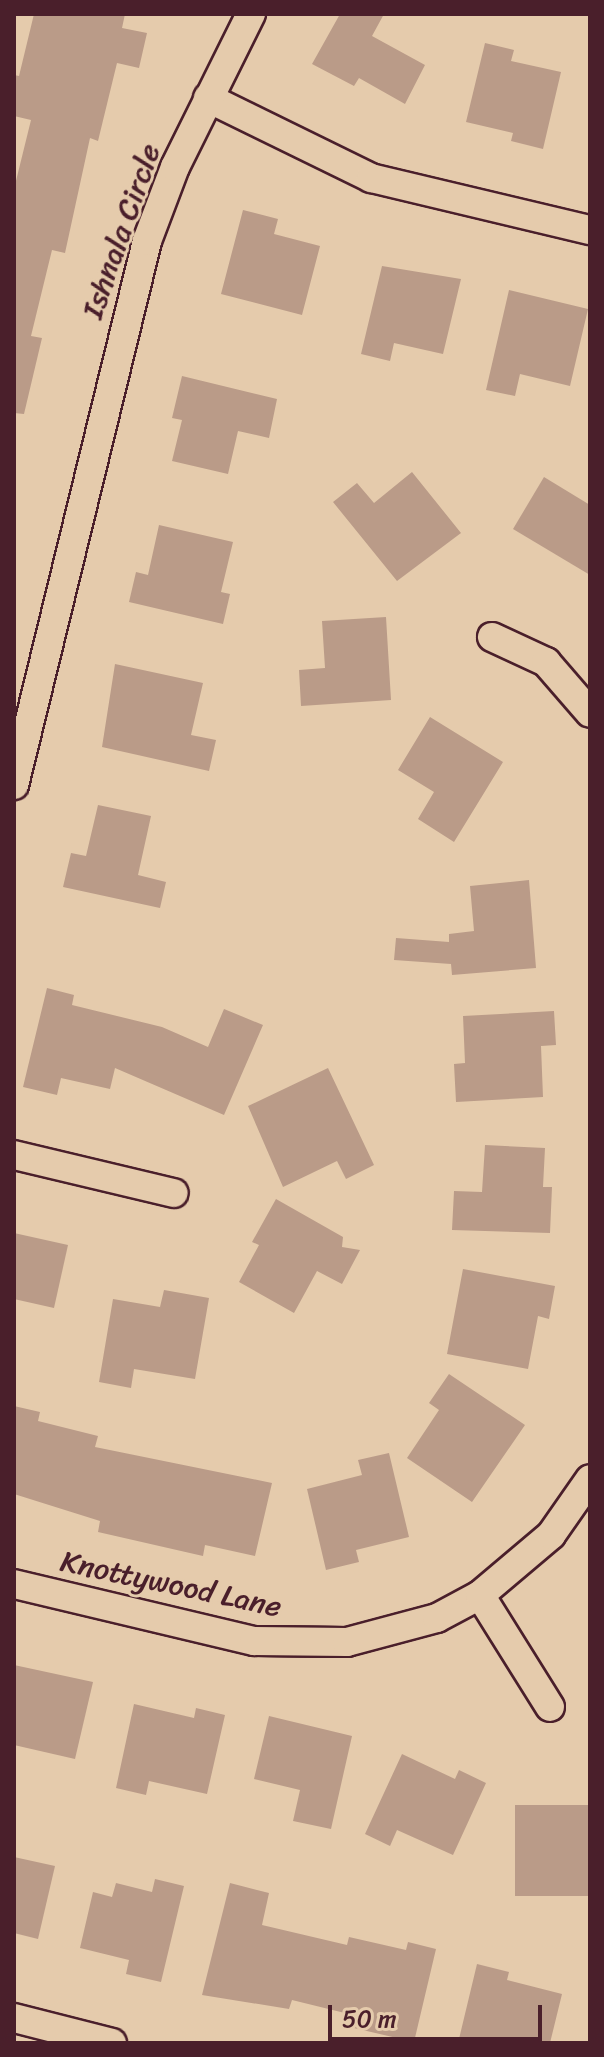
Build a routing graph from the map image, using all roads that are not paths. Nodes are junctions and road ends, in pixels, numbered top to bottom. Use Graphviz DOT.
graph roads {
  1 [pos="251,14"];
  2 [pos="208,98"];
  3 [pos="590,230"];
  4 [pos="492,637"];
  5 [pos="590,713"];
  6 [pos="14,785"];
  7 [pos="14,1155"];
  8 [pos="174,1193"];
  9 [pos="590,1479"];
  10 [pos="14,1584"];
  11 [pos="480,1595"];
  12 [pos="550,1707"];
  13 [pos="14,2018"];
  14 [pos="112,2043"];
  1 -- 2 [label="street, Ishnala Circle"];
  2 -- 3 [label="street"];
  2 -- 6 [label="street, Ishnala Circle"];
  4 -- 5 [label="street"];
  7 -- 8 [label="street"];
  9 -- 11 [label="street, Knottywood Lane"];
  10 -- 11 [label="street, Knottywood Lane"];
  11 -- 12 [label="street"];
  13 -- 14 [label="street"];
}
